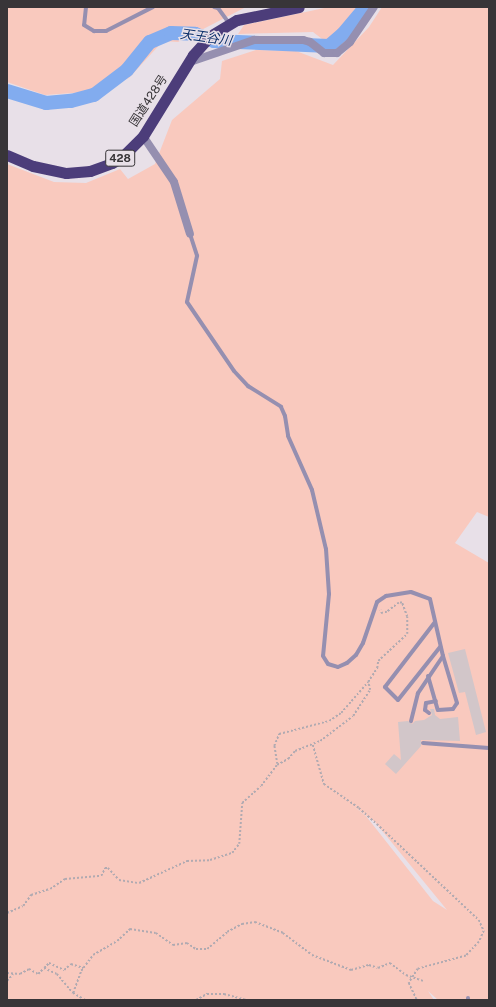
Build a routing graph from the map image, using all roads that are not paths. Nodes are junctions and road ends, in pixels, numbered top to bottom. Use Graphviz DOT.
graph roads {
  1 [pos="86,7"];
  2 [pos="153,7"];
  3 [pos="214,7"];
  4 [pos="299,7"];
  5 [pos="374,7"];
  6 [pos="230,23"];
  7 [pos="192,59"];
  8 [pos="142,136"];
  9 [pos="7,154"];
  10 [pos="190,234"];
  11 [pos="434,622"];
  12 [pos="440,647"];
  13 [pos="442,656"];
  14 [pos="428,676"];
  15 [pos="436,701"];
  16 [pos="428,713"];
  17 [pos="411,721"];
  18 [pos="423,743"];
  19 [pos="489,748"];
  1 -- 2 [label="lane"];
  3 -- 6 [label="lane"];
  4 -- 6 [label="highway, 国道428号 / 428"];
  5 -- 7 [label="street"];
  6 -- 7 [label="highway, 国道428号 / 428"];
  7 -- 8 [label="highway, 国道428号 / 428"];
  8 -- 9 [label="highway, 国道428号 / 428"];
  8 -- 10 [label="street"];
  10 -- 11 [label="lane"];
  11 -- 12 [label="lane"];
  11 -- 12 [label="lane"];
  12 -- 13 [label="lane"];
  13 -- 14 [label="lane"];
  13 -- 15 [label="lane"];
  14 -- 15 [label="lane"];
  14 -- 17 [label="lane"];
  15 -- 16 [label="lane"];
  18 -- 19 [label="lane"];
}
